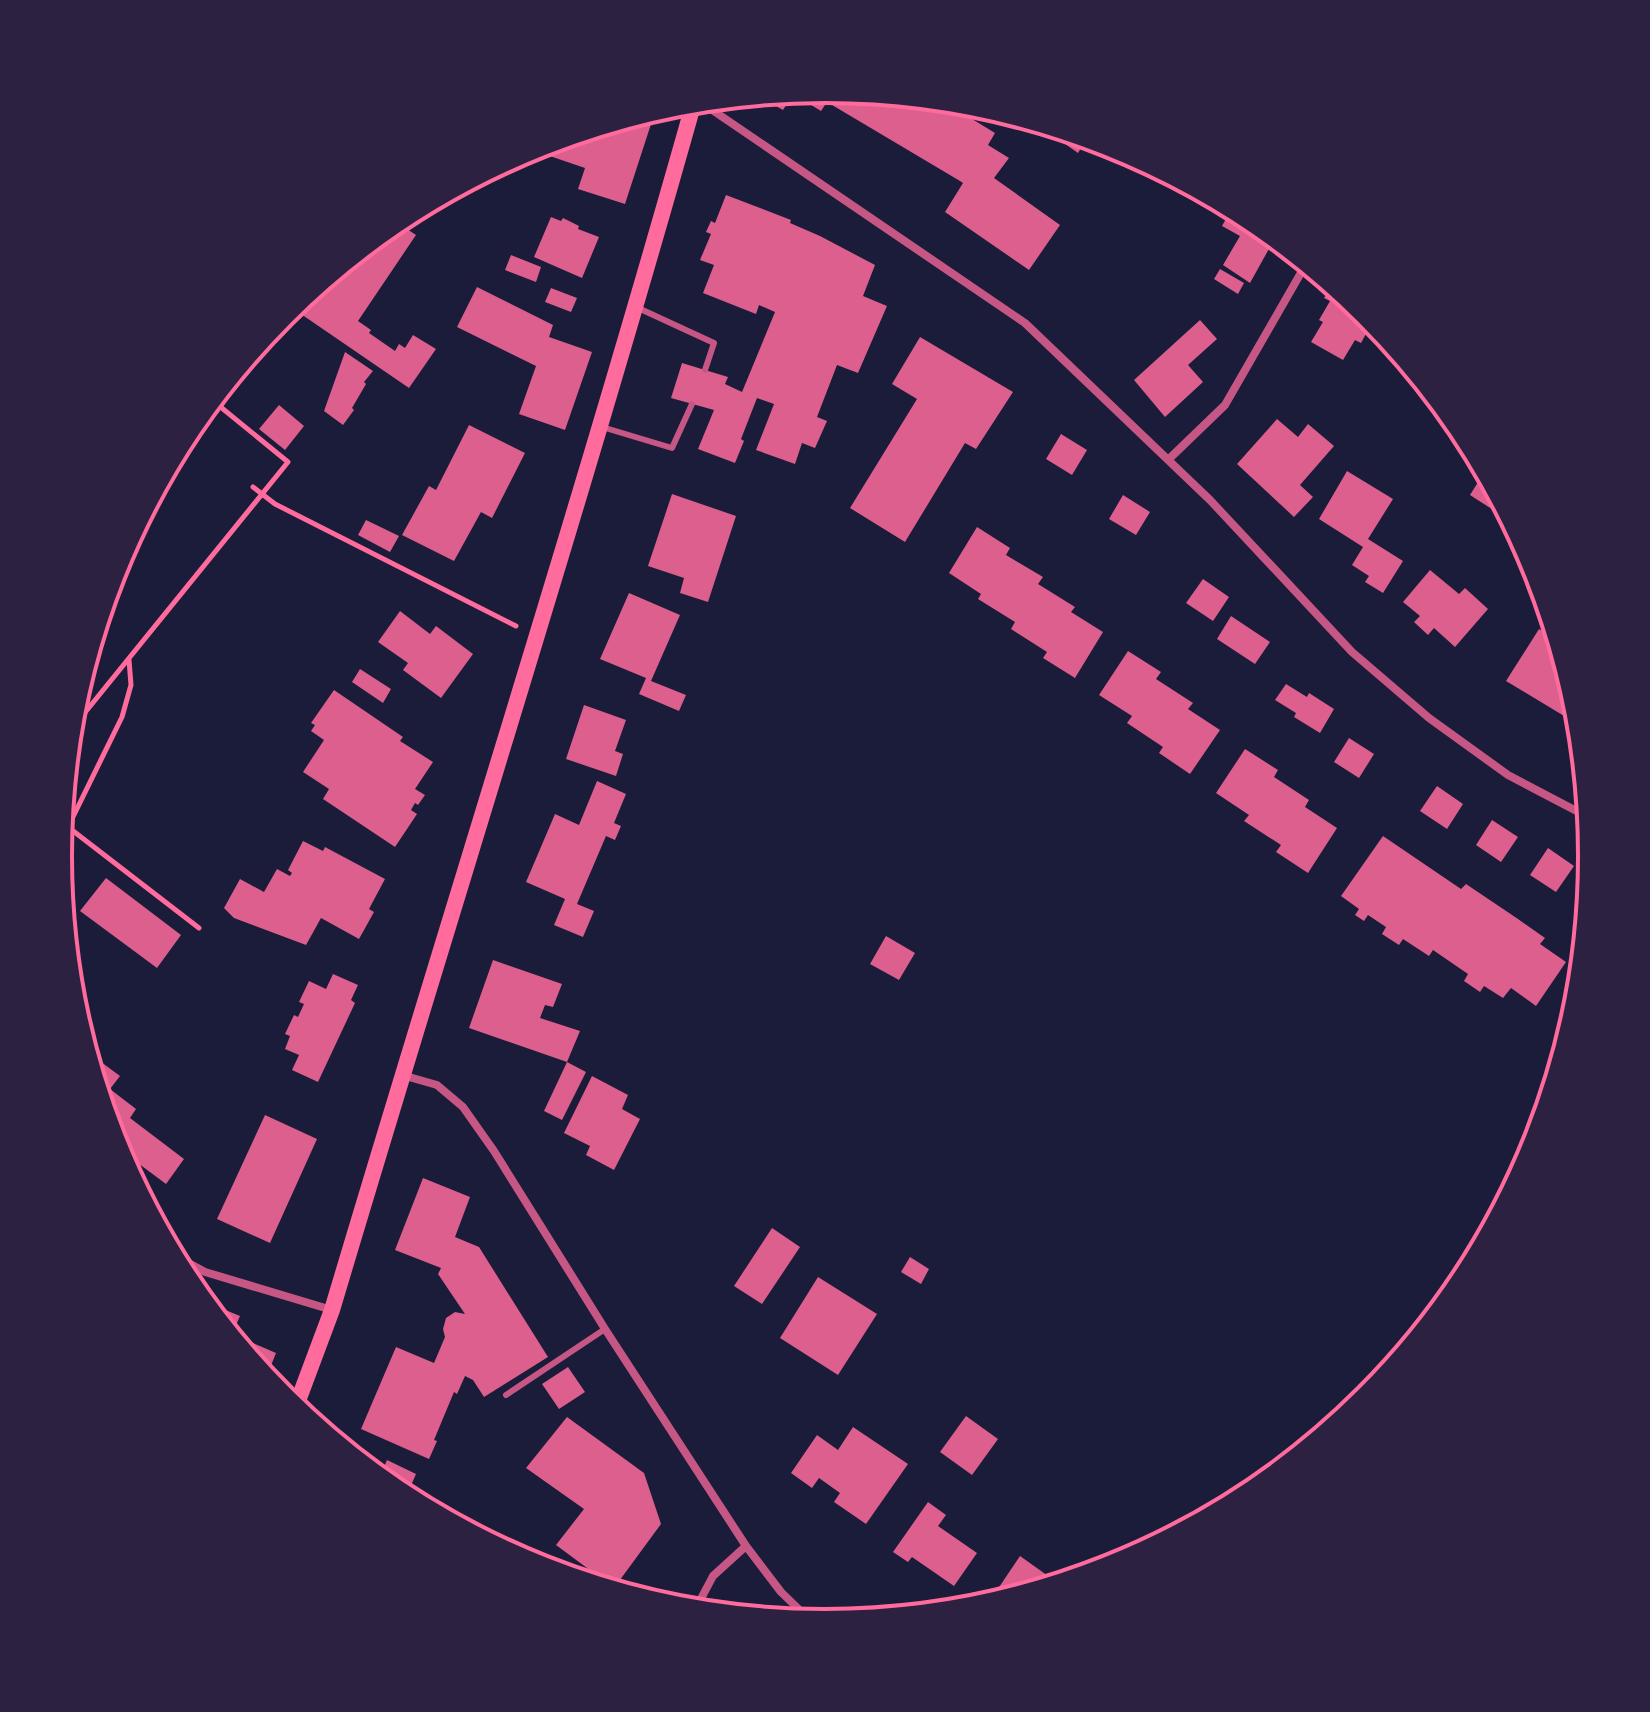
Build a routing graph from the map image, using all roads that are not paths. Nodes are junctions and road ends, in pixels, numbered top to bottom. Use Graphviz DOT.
graph roads {
  1 [pos="710,112"];
  2 [pos="692,115"];
  3 [pos="1301,273"];
  4 [pos="636,307"];
  5 [pos="705,370"];
  6 [pos="692,404"];
  7 [pos="601,427"];
  8 [pos="1169,459"];
  9 [pos="1576,811"];
  10 [pos="402,1075"];
  11 [pos="194,1266"];
  12 [pos="332,1310"];
  13 [pos="605,1329"];
  14 [pos="300,1395"];
  15 [pos="506,1395"];
  16 [pos="746,1546"];
  17 [pos="701,1599"];
  18 [pos="797,1608"];
  1 -- 8 [label="street"];
  2 -- 4 [label="main road"];
  3 -- 8 [label="street"];
  4 -- 5 [label="lane"];
  4 -- 7 [label="main road"];
  6 -- 7 [label="lane"];
  7 -- 10 [label="main road"];
  8 -- 9 [label="street"];
  10 -- 12 [label="main road"];
  10 -- 13 [label="street"];
  11 -- 12 [label="street"];
  12 -- 14 [label="main road"];
  13 -- 15 [label="lane"];
  13 -- 16 [label="street"];
  16 -- 17 [label="street"];
  16 -- 18 [label="street"];
}
